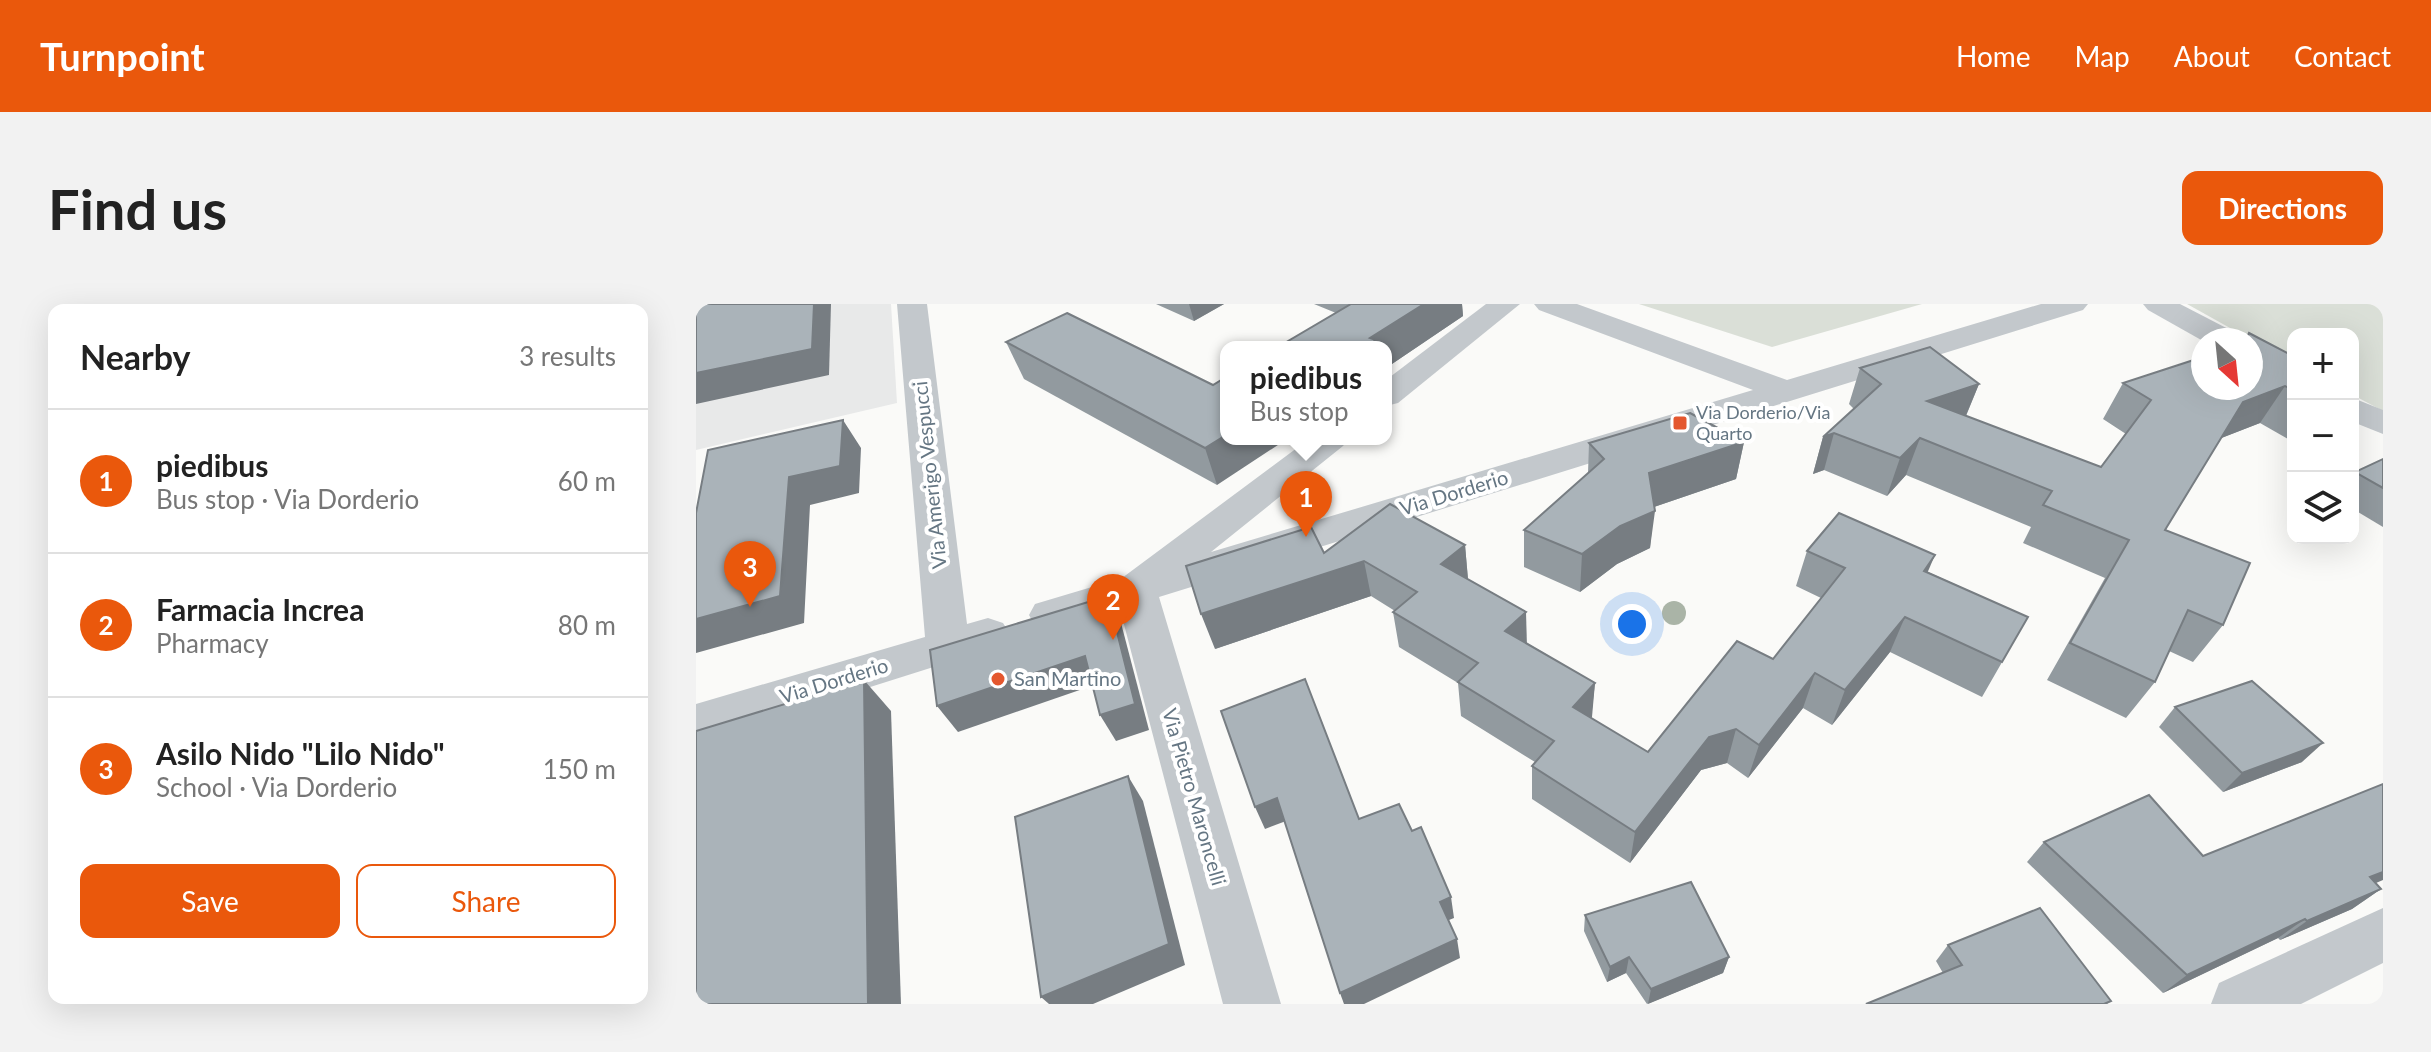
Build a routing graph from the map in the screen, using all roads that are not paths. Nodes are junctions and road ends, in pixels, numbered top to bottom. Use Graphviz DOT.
graph roads {
  1 [pos="912,304"];
  2 [pos="1505,304"];
  3 [pos="1549,304"];
  4 [pos="2073,304"];
  5 [pos="2158,304"];
  6 [pos="2203,328"];
  7 [pos="1392,391"];
  8 [pos="1786,391"];
  9 [pos="2359,411"];
  10 [pos="2383,424"];
  11 [pos="1323,445"];
  12 [pos="1136,589"];
  13 [pos="948,647"];
  14 [pos="696,723"];
  15 [pos="2383,934"];
  16 [pos="1252,1004"];
  17 [pos="2240,1004"];
  1 -- 13 [label="street, Via Amerigo Vespucci"];
  2 -- 7 [label="street"];
  3 -- 8 [label="street"];
  4 -- 8 [label="street, Via Dorderio"];
  5 -- 6 [label="street"];
  8 -- 12 [label="street, Via Dorderio"];
  9 -- 10 [label="street"];
  11 -- 12 [label="street"];
  12 -- 13 [label="street, Via Dorderio"];
  12 -- 16 [label="street, Via Pietro Maroncelli"];
  13 -- 14 [label="street, Via Dorderio"];
  15 -- 17 [label="street"];
}
